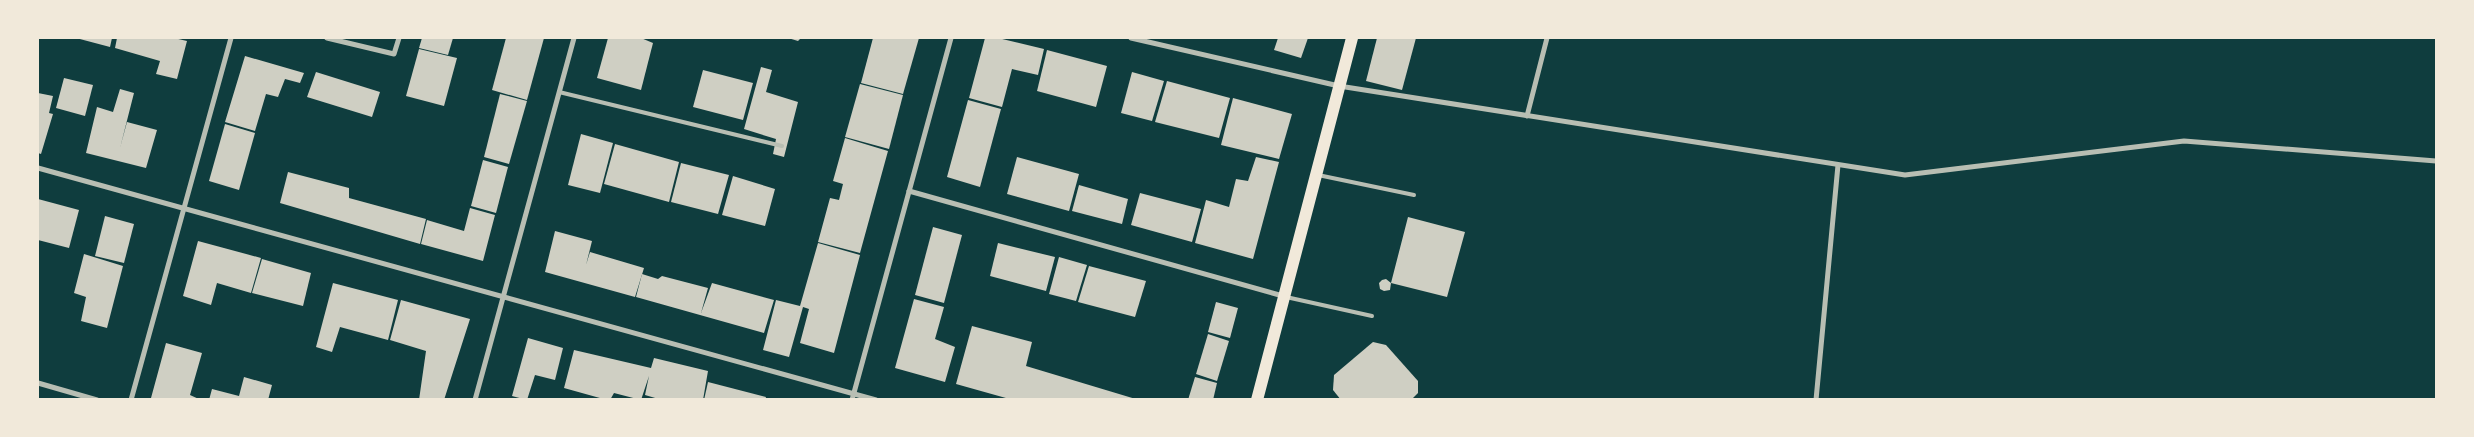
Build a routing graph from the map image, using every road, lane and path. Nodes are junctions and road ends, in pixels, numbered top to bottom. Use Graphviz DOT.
graph roads {
  1 [pos="231,38"];
  2 [pos="328,38"];
  3 [pos="399,38"];
  4 [pos="574,38"];
  5 [pos="951,38"];
  6 [pos="1131,38"];
  7 [pos="1352,38"];
  8 [pos="1547,38"];
  9 [pos="1339,86"];
  10 [pos="559,92"];
  11 [pos="1527,116"];
  12 [pos="782,146"];
  13 [pos="2436,161"];
  14 [pos="1838,165"];
  15 [pos="38,168"];
  16 [pos="1316,175"];
  17 [pos="909,191"];
  18 [pos="1414,196"];
  19 [pos="186,208"];
  20 [pos="504,296"];
  21 [pos="1284,296"];
  22 [pos="1372,316"];
  23 [pos="38,383"];
  24 [pos="853,393"];
  25 [pos="97,400"];
  26 [pos="131,400"];
  27 [pos="475,400"];
  28 [pos="852,400"];
  29 [pos="876,400"];
  30 [pos="1256,400"];
  31 [pos="1816,400"];
  1 -- 19 [label="street"];
  2 -- 3 [label="street"];
  4 -- 10 [label="street"];
  5 -- 17 [label="street"];
  6 -- 9 [label="street"];
  7 -- 9 [label="main road"];
  8 -- 11 [label="street"];
  9 -- 11 [label="street"];
  9 -- 16 [label="main road"];
  10 -- 12 [label="lane"];
  10 -- 20 [label="street"];
  11 -- 14 [label="street"];
  13 -- 14 [label="street"];
  14 -- 31 [label="street"];
  15 -- 19 [label="street"];
  16 -- 18 [label="lane"];
  16 -- 21 [label="main road"];
  17 -- 21 [label="street"];
  17 -- 24 [label="street"];
  19 -- 20 [label="street"];
  19 -- 26 [label="street"];
  20 -- 24 [label="street"];
  20 -- 27 [label="street"];
  21 -- 22 [label="lane"];
  21 -- 30 [label="main road"];
  23 -- 25 [label="street"];
  24 -- 28 [label="street"];
  24 -- 29 [label="street"];
}
